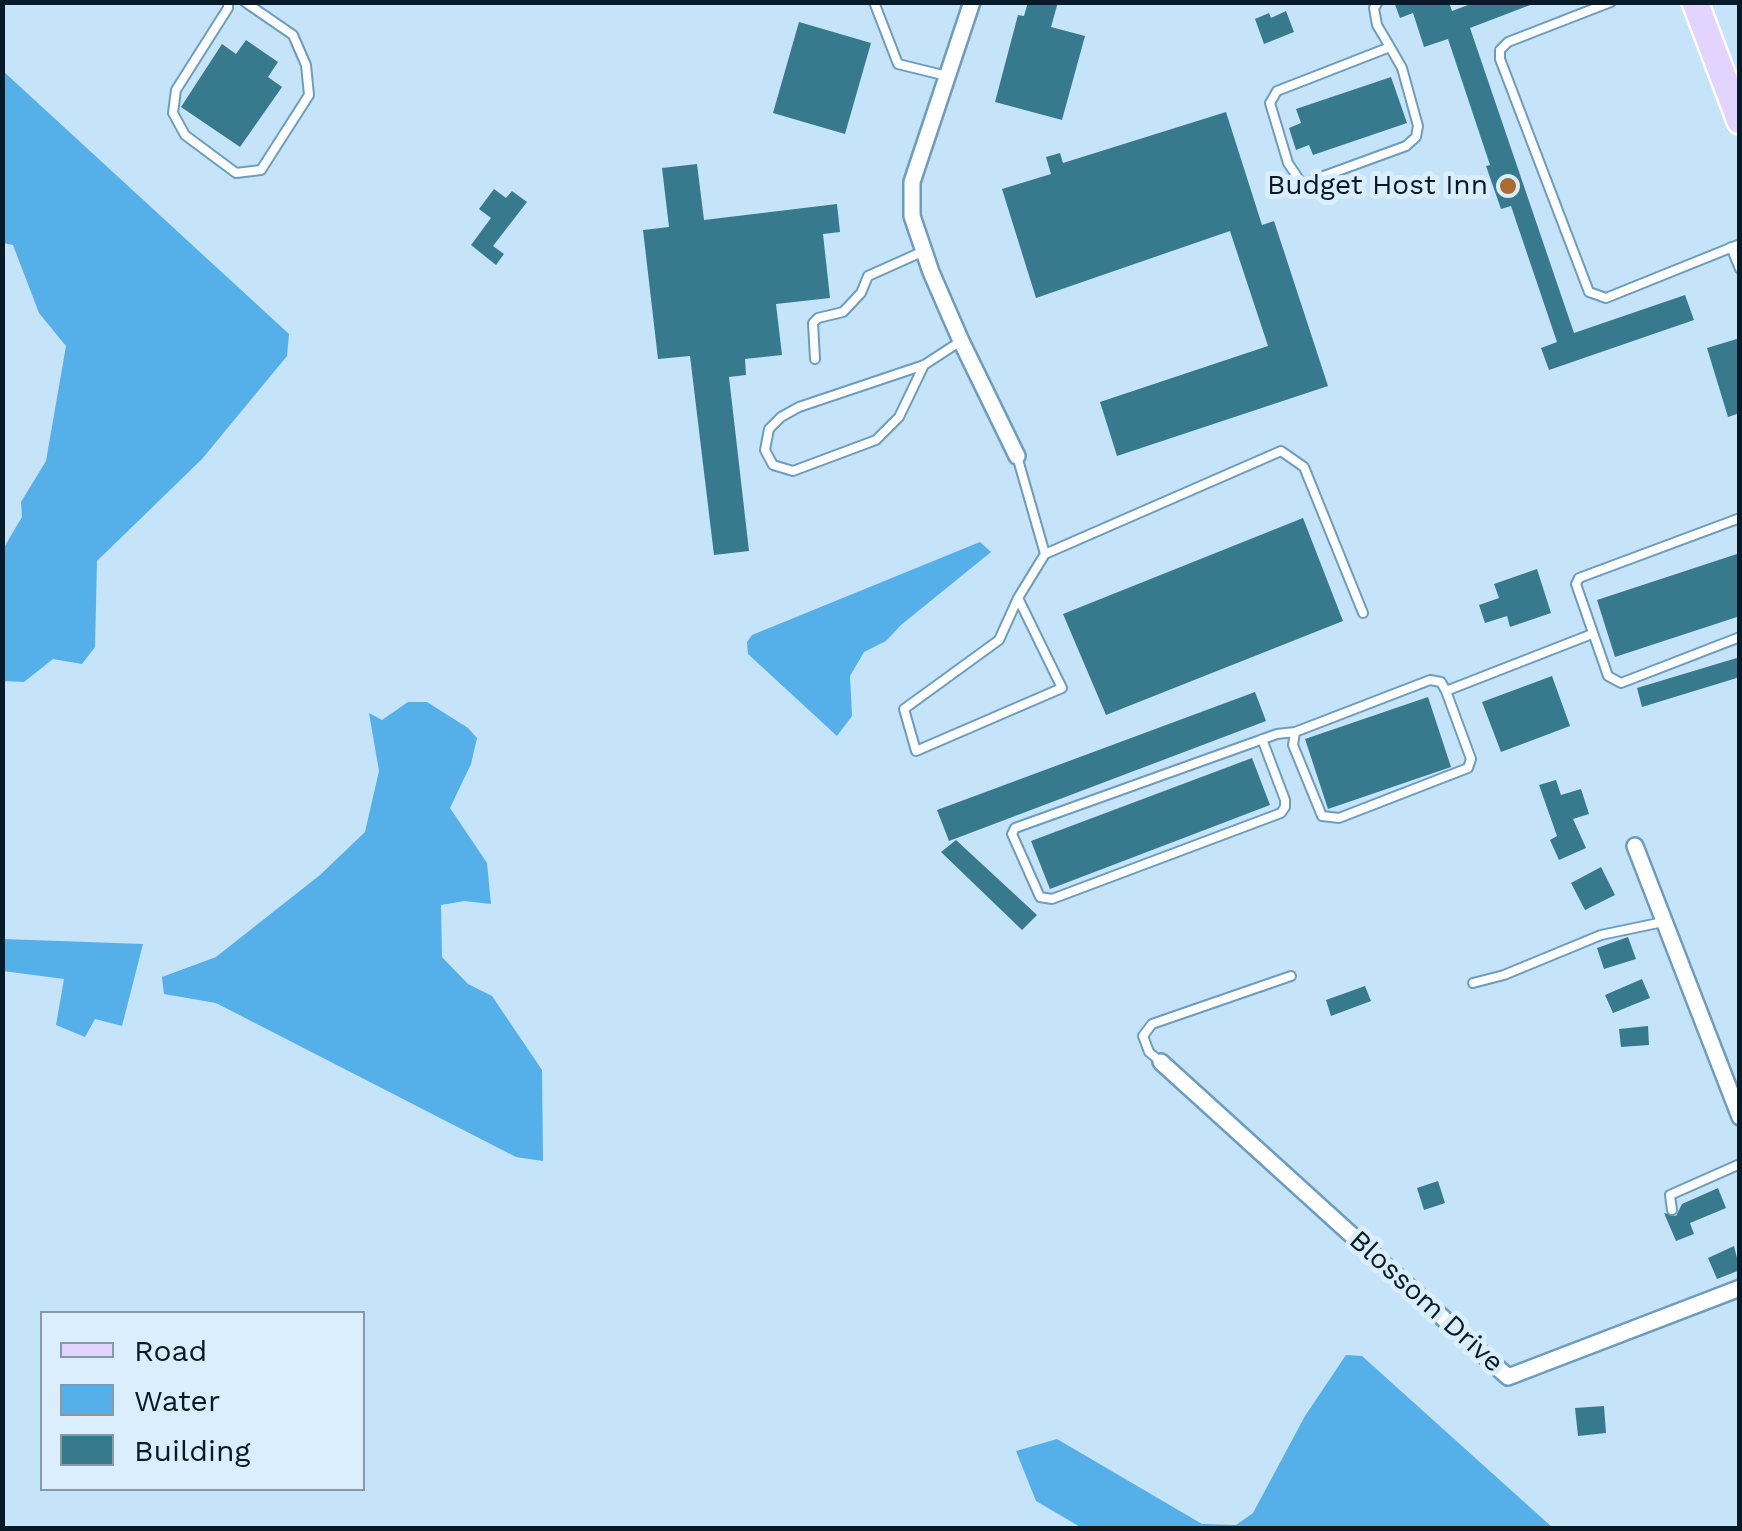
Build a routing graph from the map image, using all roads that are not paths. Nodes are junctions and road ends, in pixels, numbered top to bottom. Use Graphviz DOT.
graph roads {
  1 [pos="228,2"];
  2 [pos="245,2"];
  3 [pos="874,2"];
  4 [pos="972,2"];
  5 [pos="1378,2"];
  6 [pos="1611,2"];
  7 [pos="1695,2"];
  8 [pos="1390,47"];
  9 [pos="948,76"];
  10 [pos="1739,118"];
  11 [pos="1735,245"];
  12 [pos="924,252"];
  13 [pos="1740,269"];
  14 [pos="961,341"];
  15 [pos="815,359"];
  16 [pos="924,365"];
  17 [pos="1017,456"];
  18 [pos="1740,518"];
  19 [pos="1045,554"];
  20 [pos="1018,598"];
  21 [pos="1363,613"];
  22 [pos="1592,634"];
  23 [pos="1740,637"];
  24 [pos="1446,691"];
  25 [pos="1296,732"];
  26 [pos="1262,740"];
  27 [pos="1635,846"];
  28 [pos="1664,922"];
  29 [pos="1291,976"];
  30 [pos="1473,983"];
  31 [pos="1161,1062"];
  32 [pos="1740,1117"];
  33 [pos="1740,1164"];
  34 [pos="1672,1210"];
  35 [pos="1740,1288"];
  1 -- 2 [label="lane"];
  3 -- 9 [label="lane"];
  4 -- 9 [label="street"];
  5 -- 8 [label="lane"];
  6 -- 11 [label="lane"];
  7 -- 10 [label="main road"];
  8 -- 8 [label="lane"];
  9 -- 12 [label="street"];
  11 -- 13 [label="lane"];
  12 -- 14 [label="street"];
  12 -- 15 [label="lane"];
  14 -- 16 [label="lane"];
  14 -- 17 [label="street"];
  16 -- 16 [label="lane"];
  17 -- 19 [label="lane"];
  18 -- 22 [label="lane"];
  19 -- 20 [label="lane"];
  19 -- 21 [label="lane"];
  20 -- 20 [label="lane"];
  22 -- 23 [label="lane"];
  22 -- 24 [label="lane"];
  24 -- 25 [label="lane"];
  24 -- 25 [label="lane"];
  25 -- 26 [label="lane"];
  26 -- 26 [label="lane"];
  27 -- 28 [label="street"];
  28 -- 30 [label="lane"];
  28 -- 32 [label="street"];
  29 -- 31 [label="lane"];
  31 -- 35 [label="street, Blossom Drive"];
  33 -- 34 [label="lane"];
}
